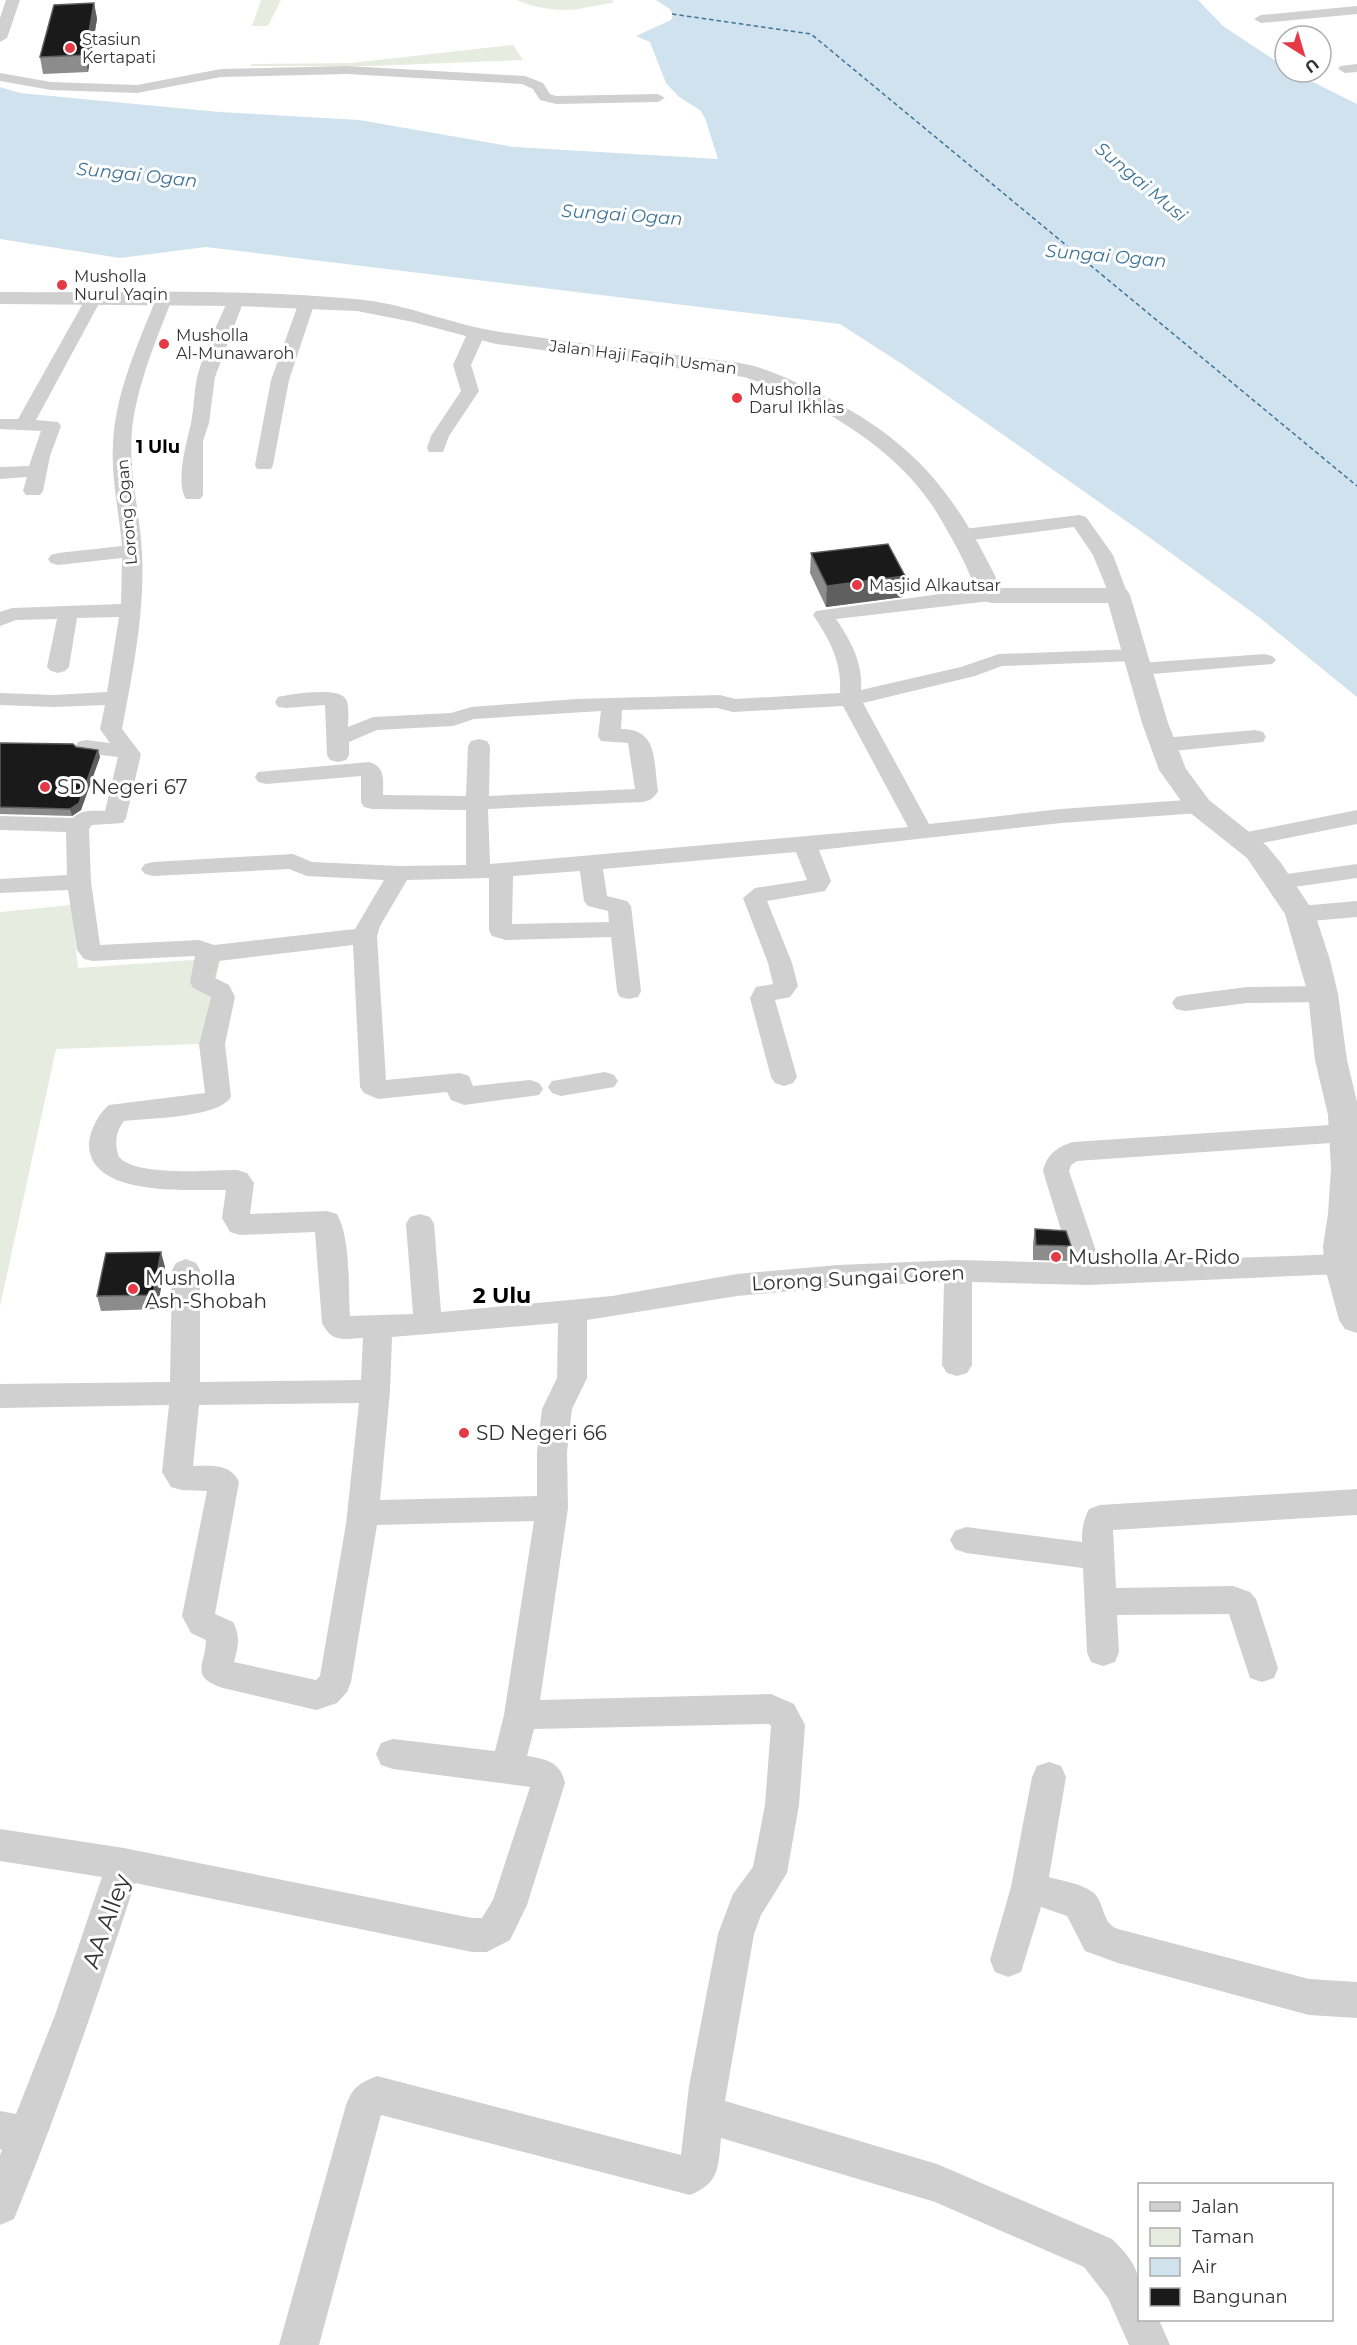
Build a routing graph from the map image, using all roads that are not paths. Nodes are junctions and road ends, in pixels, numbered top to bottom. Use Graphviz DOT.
graph roads {
  1 [pos="13,0"];
  2 [pos="1357,10"];
  3 [pos="1262,19"];
  4 [pos="0,38"];
  5 [pos="0,77"];
  6 [pos="658,98"];
  7 [pos="0,298"];
  8 [pos="94,298"];
  9 [pos="164,299"];
  10 [pos="236,300"];
  11 [pos="307,302"];
  12 [pos="476,334"];
  13 [pos="0,424"];
  14 [pos="24,425"];
  15 [pos="436,448"];
  16 [pos="264,465"];
  17 [pos="39,471"];
  18 [pos="2,476"];
  19 [pos="33,491"];
  20 [pos="193,495"];
  21 [pos="964,535"];
  22 [pos="132,551"];
  23 [pos="58,559"];
  24 [pos="1118,595"];
  25 [pos="992,596"];
  26 [pos="132,610"];
  27 [pos="69,612"];
  28 [pos="1,614"];
  29 [pos="1265,660"];
  30 [pos="1138,662"];
  31 [pos="58,667"];
  32 [pos="117,698"];
  33 [pos="0,699"];
  34 [pos="850,699"];
  35 [pos="286,702"];
  36 [pos="612,704"];
  37 [pos="1255,737"];
  38 [pos="338,739"];
  39 [pos="479,746"];
  40 [pos="86,747"];
  41 [pos="128,751"];
  42 [pos="1168,757"];
  43 [pos="338,771"];
  44 [pos="266,777"];
  45 [pos="1198,804"];
  46 [pos="477,814"];
  47 [pos="1357,817"];
  48 [pos="0,823"];
  49 [pos="77,828"];
  50 [pos="922,832"];
  51 [pos="1242,840"];
  52 [pos="805,844"];
  53 [pos="591,863"];
  54 [pos="153,869"];
  55 [pos="502,871"];
  56 [pos="1357,871"];
  57 [pos="478,872"];
  58 [pos="400,873"];
  59 [pos="79,882"];
  60 [pos="1280,882"];
  61 [pos="0,886"];
  62 [pos="1357,909"];
  63 [pos="1300,914"];
  64 [pos="623,929"];
  65 [pos="365,936"];
  66 [pos="207,954"];
  67 [pos="629,991"];
  68 [pos="1323,994"];
  69 [pos="1185,1003"];
  70 [pos="784,1077"];
  71 [pos="606,1081"];
  72 [pos="561,1087"];
  73 [pos="530,1089"];
  74 [pos="1345,1124"];
  75 [pos="1351,1213"];
  76 [pos="420,1224"];
  77 [pos="1341,1264"];
  78 [pos="186,1270"];
  79 [pos="958,1271"];
  80 [pos="1089,1274"];
  81 [pos="573,1310"];
  82 [pos="1357,1320"];
  83 [pos="428,1324"];
  84 [pos="378,1328"];
  85 [pos="957,1365"];
  86 [pos="375,1391"];
  87 [pos="185,1393"];
  88 [pos="0,1396"];
  89 [pos="1357,1502"];
  90 [pos="553,1508"];
  91 [pos="363,1513"];
  92 [pos="966,1540"];
  93 [pos="1099,1557"];
  94 [pos="1102,1602"];
  95 [pos="1104,1652"];
  96 [pos="1262,1668"];
  97 [pos="521,1715"];
  98 [pos="393,1754"];
  99 [pos="507,1767"];
  100 [pos="1049,1777"];
  101 [pos="0,1845"];
  102 [pos="124,1864"];
  103 [pos="1029,1887"];
  104 [pos="1008,1960"];
  105 [pos="1357,2000"];
  106 [pos="704,2114"];
  107 [pos="14,2133"];
  108 [pos="0,2205"];
  109 [pos="1138,2319"];
  110 [pos="1139,2321"];
  111 [pos="299,2345"];
  112 [pos="1150,2345"];
  1 -- 4 [label="street"];
  2 -- 3 [label="street"];
  5 -- 6 [label="street"];
  7 -- 8 [label="street, Jalan Haji Faqih Usman"];
  8 -- 9 [label="street, Jalan Haji Faqih Usman"];
  8 -- 14 [label="street"];
  9 -- 10 [label="street, Jalan Haji Faqih Usman"];
  9 -- 22 [label="street, Lorong Ogan"];
  10 -- 11 [label="street, Jalan Haji Faqih Usman"];
  10 -- 20 [label="street"];
  11 -- 12 [label="street, Jalan Haji Faqih Usman"];
  11 -- 16 [label="street"];
  12 -- 15 [label="street"];
  12 -- 21 [label="street, Jalan Haji Faqih Usman"];
  13 -- 14 [label="street"];
  14 -- 17 [label="street"];
  17 -- 18 [label="street"];
  17 -- 19 [label="street"];
  21 -- 24 [label="street"];
  21 -- 25 [label="street, Jalan Haji Faqih Usman"];
  22 -- 23 [label="street"];
  22 -- 26 [label="street, Lorong Ogan"];
  24 -- 25 [label="street"];
  24 -- 30 [label="street"];
  25 -- 34 [label="street"];
  26 -- 27 [label="street"];
  26 -- 32 [label="street, Lorong Ogan"];
  27 -- 28 [label="street"];
  27 -- 31 [label="street"];
  29 -- 30 [label="street"];
  30 -- 34 [label="street"];
  30 -- 42 [label="street"];
  32 -- 33 [label="street"];
  32 -- 41 [label="street, Lorong Ogan"];
  34 -- 36 [label="street"];
  34 -- 50 [label="street"];
  35 -- 38 [label="street"];
  36 -- 38 [label="street"];
  36 -- 46 [label="street"];
  37 -- 42 [label="street"];
  38 -- 43 [label="street"];
  39 -- 46 [label="street"];
  40 -- 41 [label="street"];
  41 -- 49 [label="street"];
  42 -- 45 [label="street"];
  43 -- 44 [label="street"];
  43 -- 46 [label="street"];
  45 -- 50 [label="street"];
  45 -- 51 [label="street"];
  46 -- 57 [label="street"];
  47 -- 51 [label="street"];
  48 -- 49 [label="street"];
  49 -- 59 [label="street"];
  50 -- 52 [label="street"];
  51 -- 60 [label="street"];
  52 -- 53 [label="street"];
  52 -- 70 [label="street"];
  53 -- 55 [label="street"];
  53 -- 64 [label="street"];
  54 -- 58 [label="street"];
  55 -- 57 [label="street"];
  55 -- 64 [label="street"];
  56 -- 60 [label="street"];
  57 -- 58 [label="street"];
  58 -- 65 [label="street"];
  59 -- 61 [label="street"];
  59 -- 66 [label="street"];
  60 -- 63 [label="street"];
  62 -- 63 [label="street"];
  63 -- 68 [label="street"];
  64 -- 67 [label="street"];
  65 -- 66 [label="street"];
  65 -- 73 [label="street"];
  66 -- 84 [label="street, Lorong Sungai Goren"];
  68 -- 69 [label="street"];
  68 -- 74 [label="street"];
  71 -- 72 [label="street"];
  74 -- 75 [label="street"];
  74 -- 80 [label="street"];
  75 -- 77 [label="street"];
  76 -- 83 [label="street"];
  77 -- 80 [label="street, Lorong Sungai Goren"];
  77 -- 82 [label="street"];
  78 -- 87 [label="street"];
  79 -- 80 [label="street, Lorong Sungai Goren"];
  79 -- 81 [label="street, Lorong Sungai Goren"];
  79 -- 85 [label="street"];
  81 -- 83 [label="street, Lorong Sungai Goren"];
  81 -- 90 [label="street"];
  83 -- 84 [label="street, Lorong Sungai Goren"];
  84 -- 86 [label="street"];
  86 -- 87 [label="street"];
  86 -- 91 [label="street"];
  87 -- 88 [label="street"];
  87 -- 91 [label="street"];
  89 -- 93 [label="street"];
  90 -- 91 [label="street"];
  90 -- 97 [label="street"];
  92 -- 93 [label="street"];
  93 -- 94 [label="street"];
  94 -- 95 [label="street"];
  94 -- 96 [label="street"];
  97 -- 99 [label="street"];
  97 -- 106 [label="street"];
  98 -- 99 [label="street"];
  99 -- 102 [label="street, AA Alley"];
  100 -- 103 [label="street"];
  101 -- 102 [label="street"];
  102 -- 107 [label="street, AA Alley"];
  103 -- 104 [label="street"];
  103 -- 105 [label="street"];
  106 -- 109 [label="street"];
  106 -- 111 [label="street"];
  107 -- 108 [label="street, AA Alley"];
  110 -- 112 [label="street"];
}
